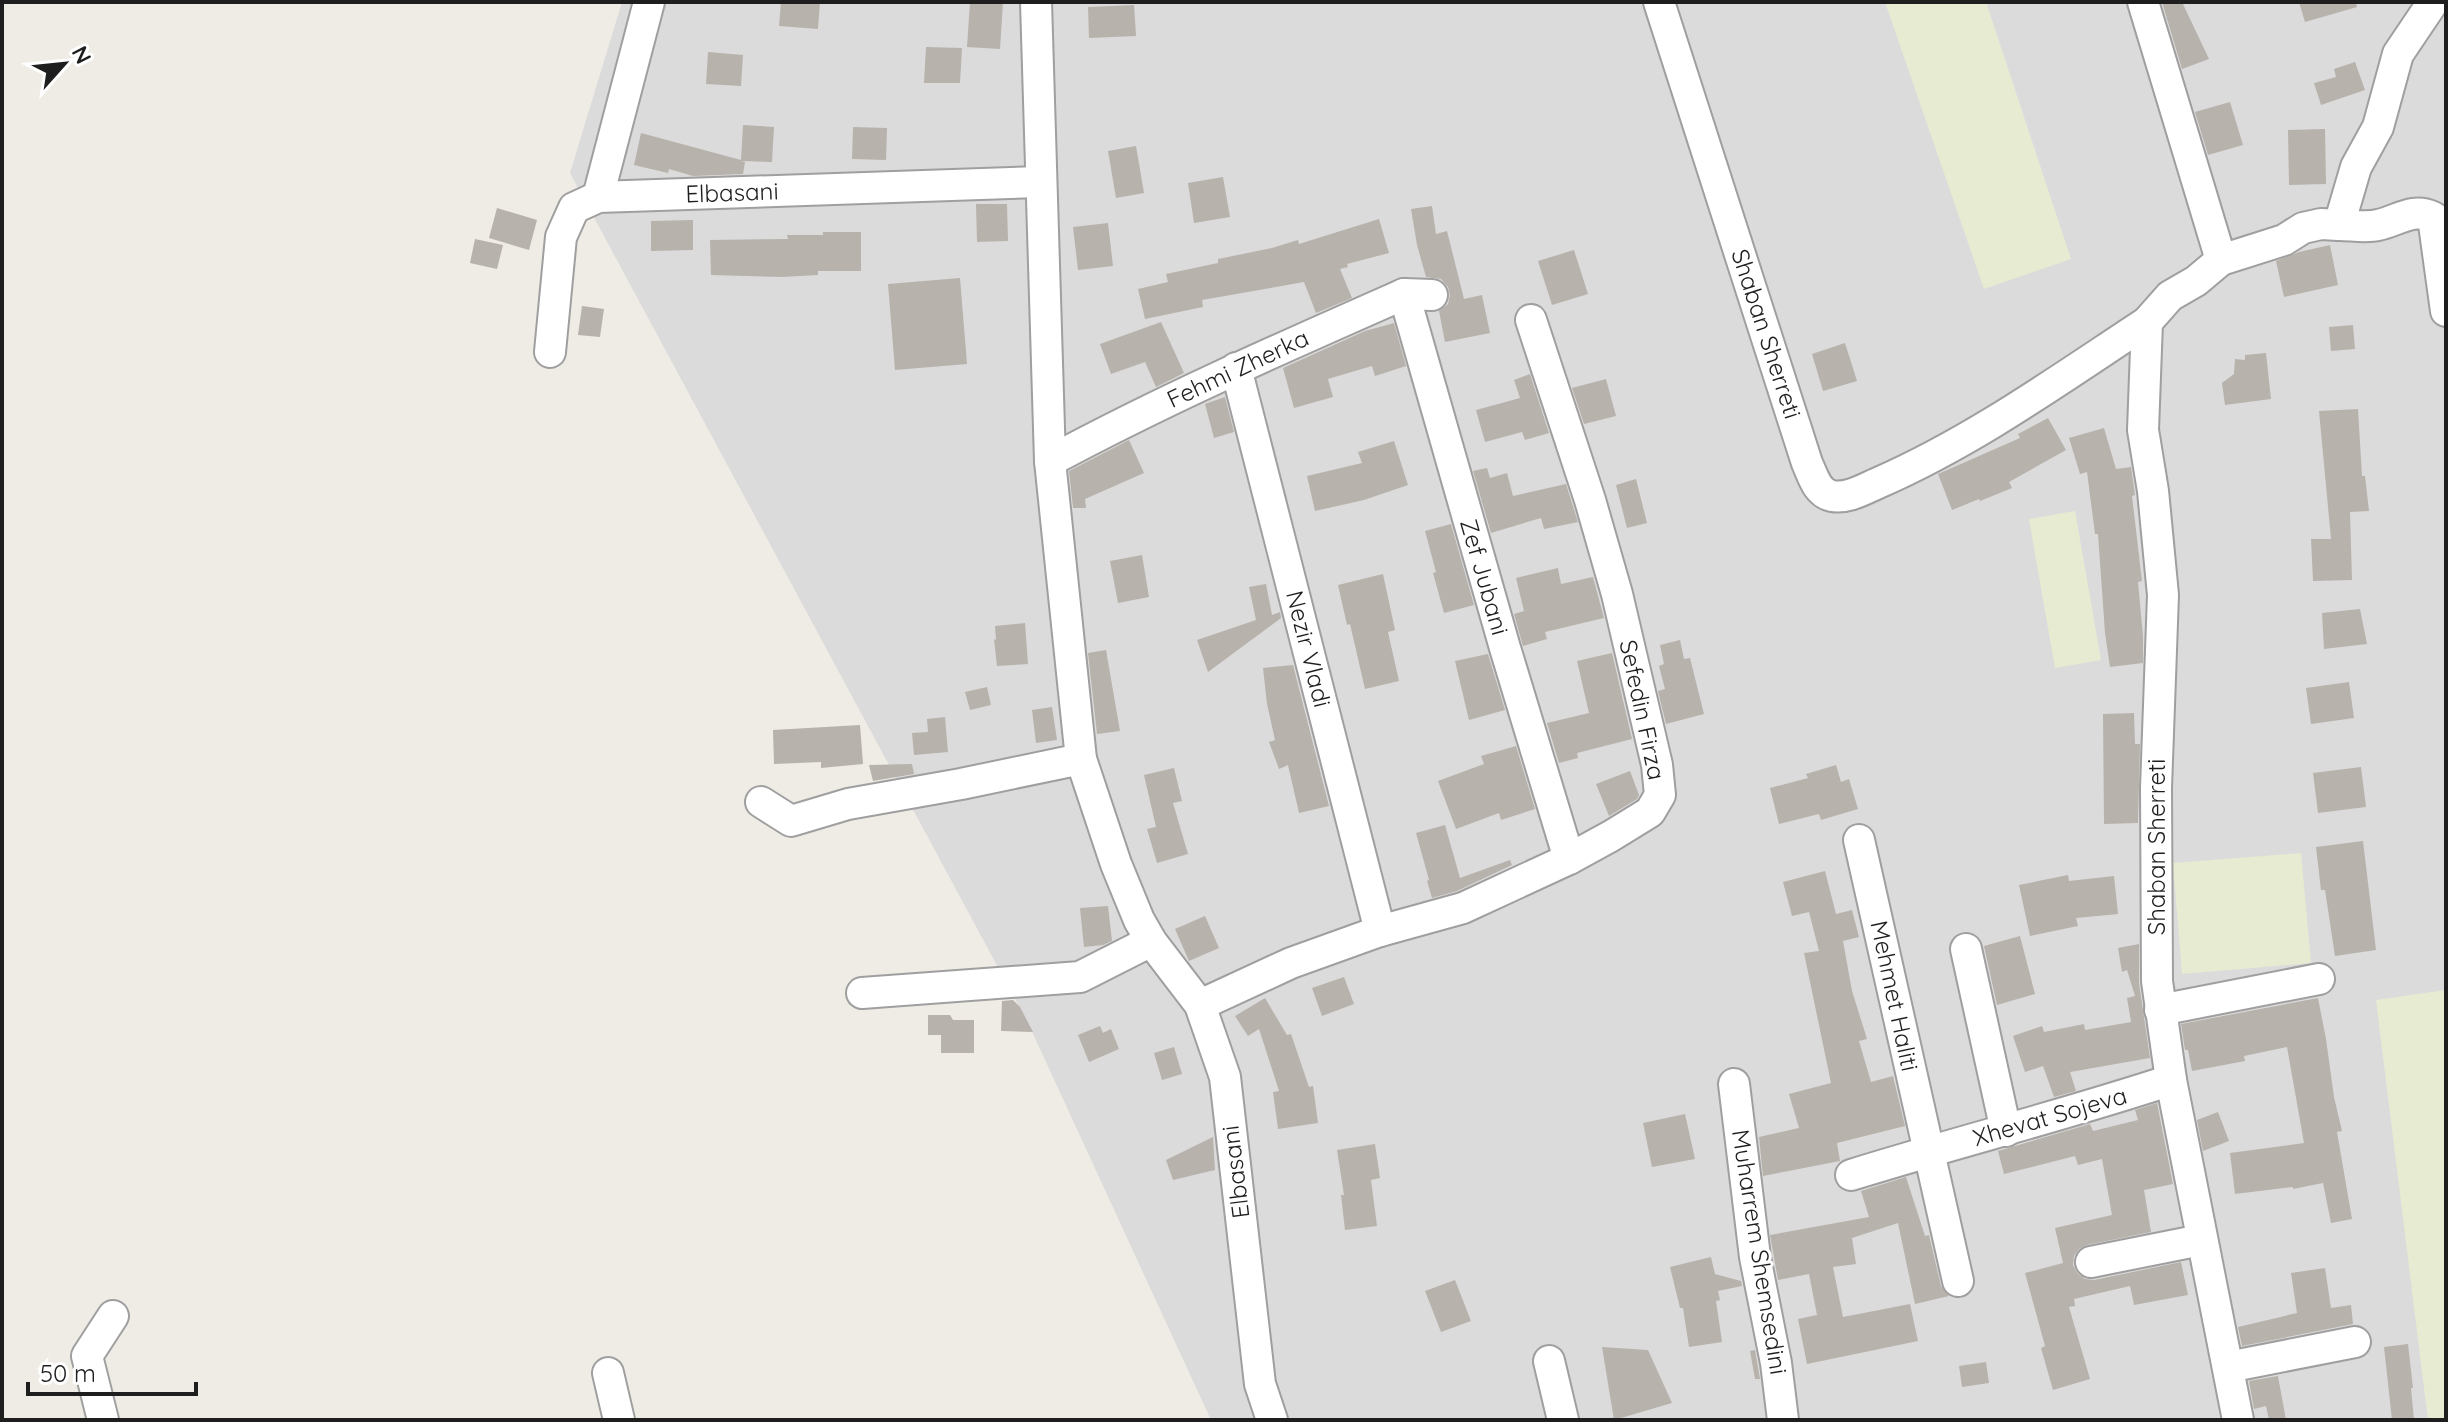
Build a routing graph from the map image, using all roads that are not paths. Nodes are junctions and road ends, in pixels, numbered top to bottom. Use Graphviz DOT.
graph roads {
  1 [pos="649,2"];
  2 [pos="1036,2"];
  3 [pos="1659,2"];
  4 [pos="2143,2"];
  5 [pos="2433,2"];
  6 [pos="1040,182"];
  7 [pos="598,197"];
  8 [pos="2339,225"];
  9 [pos="2221,260"];
  10 [pos="1418,295"];
  11 [pos="2446,311"];
  12 [pos="1531,320"];
  13 [pos="2147,322"];
  14 [pos="550,352"];
  15 [pos="1236,368"];
  16 [pos="1050,461"];
  17 [pos="1081,759"];
  18 [pos="761,802"];
  19 [pos="1859,840"];
  20 [pos="1569,859"];
  21 [pos="1380,931"];
  22 [pos="1151,941"];
  23 [pos="1966,949"];
  24 [pos="2319,979"];
  25 [pos="862,993"];
  26 [pos="1200,1005"];
  27 [pos="2160,1010"];
  28 [pos="2171,1080"];
  29 [pos="1734,1084"];
  30 [pos="2006,1131"];
  31 [pos="1928,1151"];
  32 [pos="1851,1175"];
  33 [pos="2201,1240"];
  34 [pos="2091,1262"];
  35 [pos="1958,1281"];
  36 [pos="113,1316"];
  37 [pos="2355,1342"];
  38 [pos="1549,1361"];
  39 [pos="2228,1367"];
  40 [pos="608,1373"];
  41 [pos="103,1420"];
  42 [pos="619,1420"];
  43 [pos="1272,1420"];
  44 [pos="1563,1420"];
  45 [pos="1783,1420"];
  46 [pos="2238,1420"];
  1 -- 7 [label="street"];
  2 -- 6 [label="street, Elbasani"];
  3 -- 13 [label="street, Shaban Sherreti"];
  4 -- 9 [label="street"];
  5 -- 8 [label="street"];
  6 -- 7 [label="street, Elbasani"];
  6 -- 16 [label="street, Elbasani"];
  7 -- 14 [label="street"];
  8 -- 9 [label="street, Shaban Sherreti"];
  8 -- 11 [label="street, Shaban Sherreti"];
  9 -- 13 [label="street, Shaban Sherreti"];
  10 -- 15 [label="street, Fehmi Zherka"];
  10 -- 20 [label="street, Zef Jubani"];
  12 -- 20 [label="street, Sefedin Firza"];
  13 -- 27 [label="street, Shaban Sherreti"];
  15 -- 16 [label="street, Fehmi Zherka"];
  15 -- 21 [label="street, Nezir Vladi"];
  16 -- 17 [label="street, Elbasani"];
  17 -- 18 [label="street"];
  17 -- 22 [label="street, Elbasani"];
  19 -- 31 [label="street, Mehmet Haliti"];
  20 -- 21 [label="street, Sefedin Firza"];
  21 -- 26 [label="street, Sefedin Firza"];
  22 -- 25 [label="street"];
  22 -- 26 [label="street, Elbasani"];
  23 -- 30 [label="street"];
  24 -- 27 [label="street"];
  26 -- 43 [label="street, Elbasani"];
  27 -- 28 [label="street, Shaban Sherreti"];
  28 -- 30 [label="street, Xhevat Sojeva"];
  28 -- 33 [label="street, Shaban Sherreti"];
  29 -- 45 [label="street, Muharrem Shemsedini"];
  30 -- 31 [label="street, Xhevat Sojeva"];
  31 -- 32 [label="street, Xhevat Sojeva"];
  31 -- 35 [label="street"];
  33 -- 34 [label="street"];
  33 -- 39 [label="street, Shaban Sherreti"];
  36 -- 41 [label="street"];
  37 -- 39 [label="street"];
  38 -- 44 [label="street"];
  39 -- 46 [label="street, Shaban Sherreti"];
  40 -- 42 [label="street"];
}
